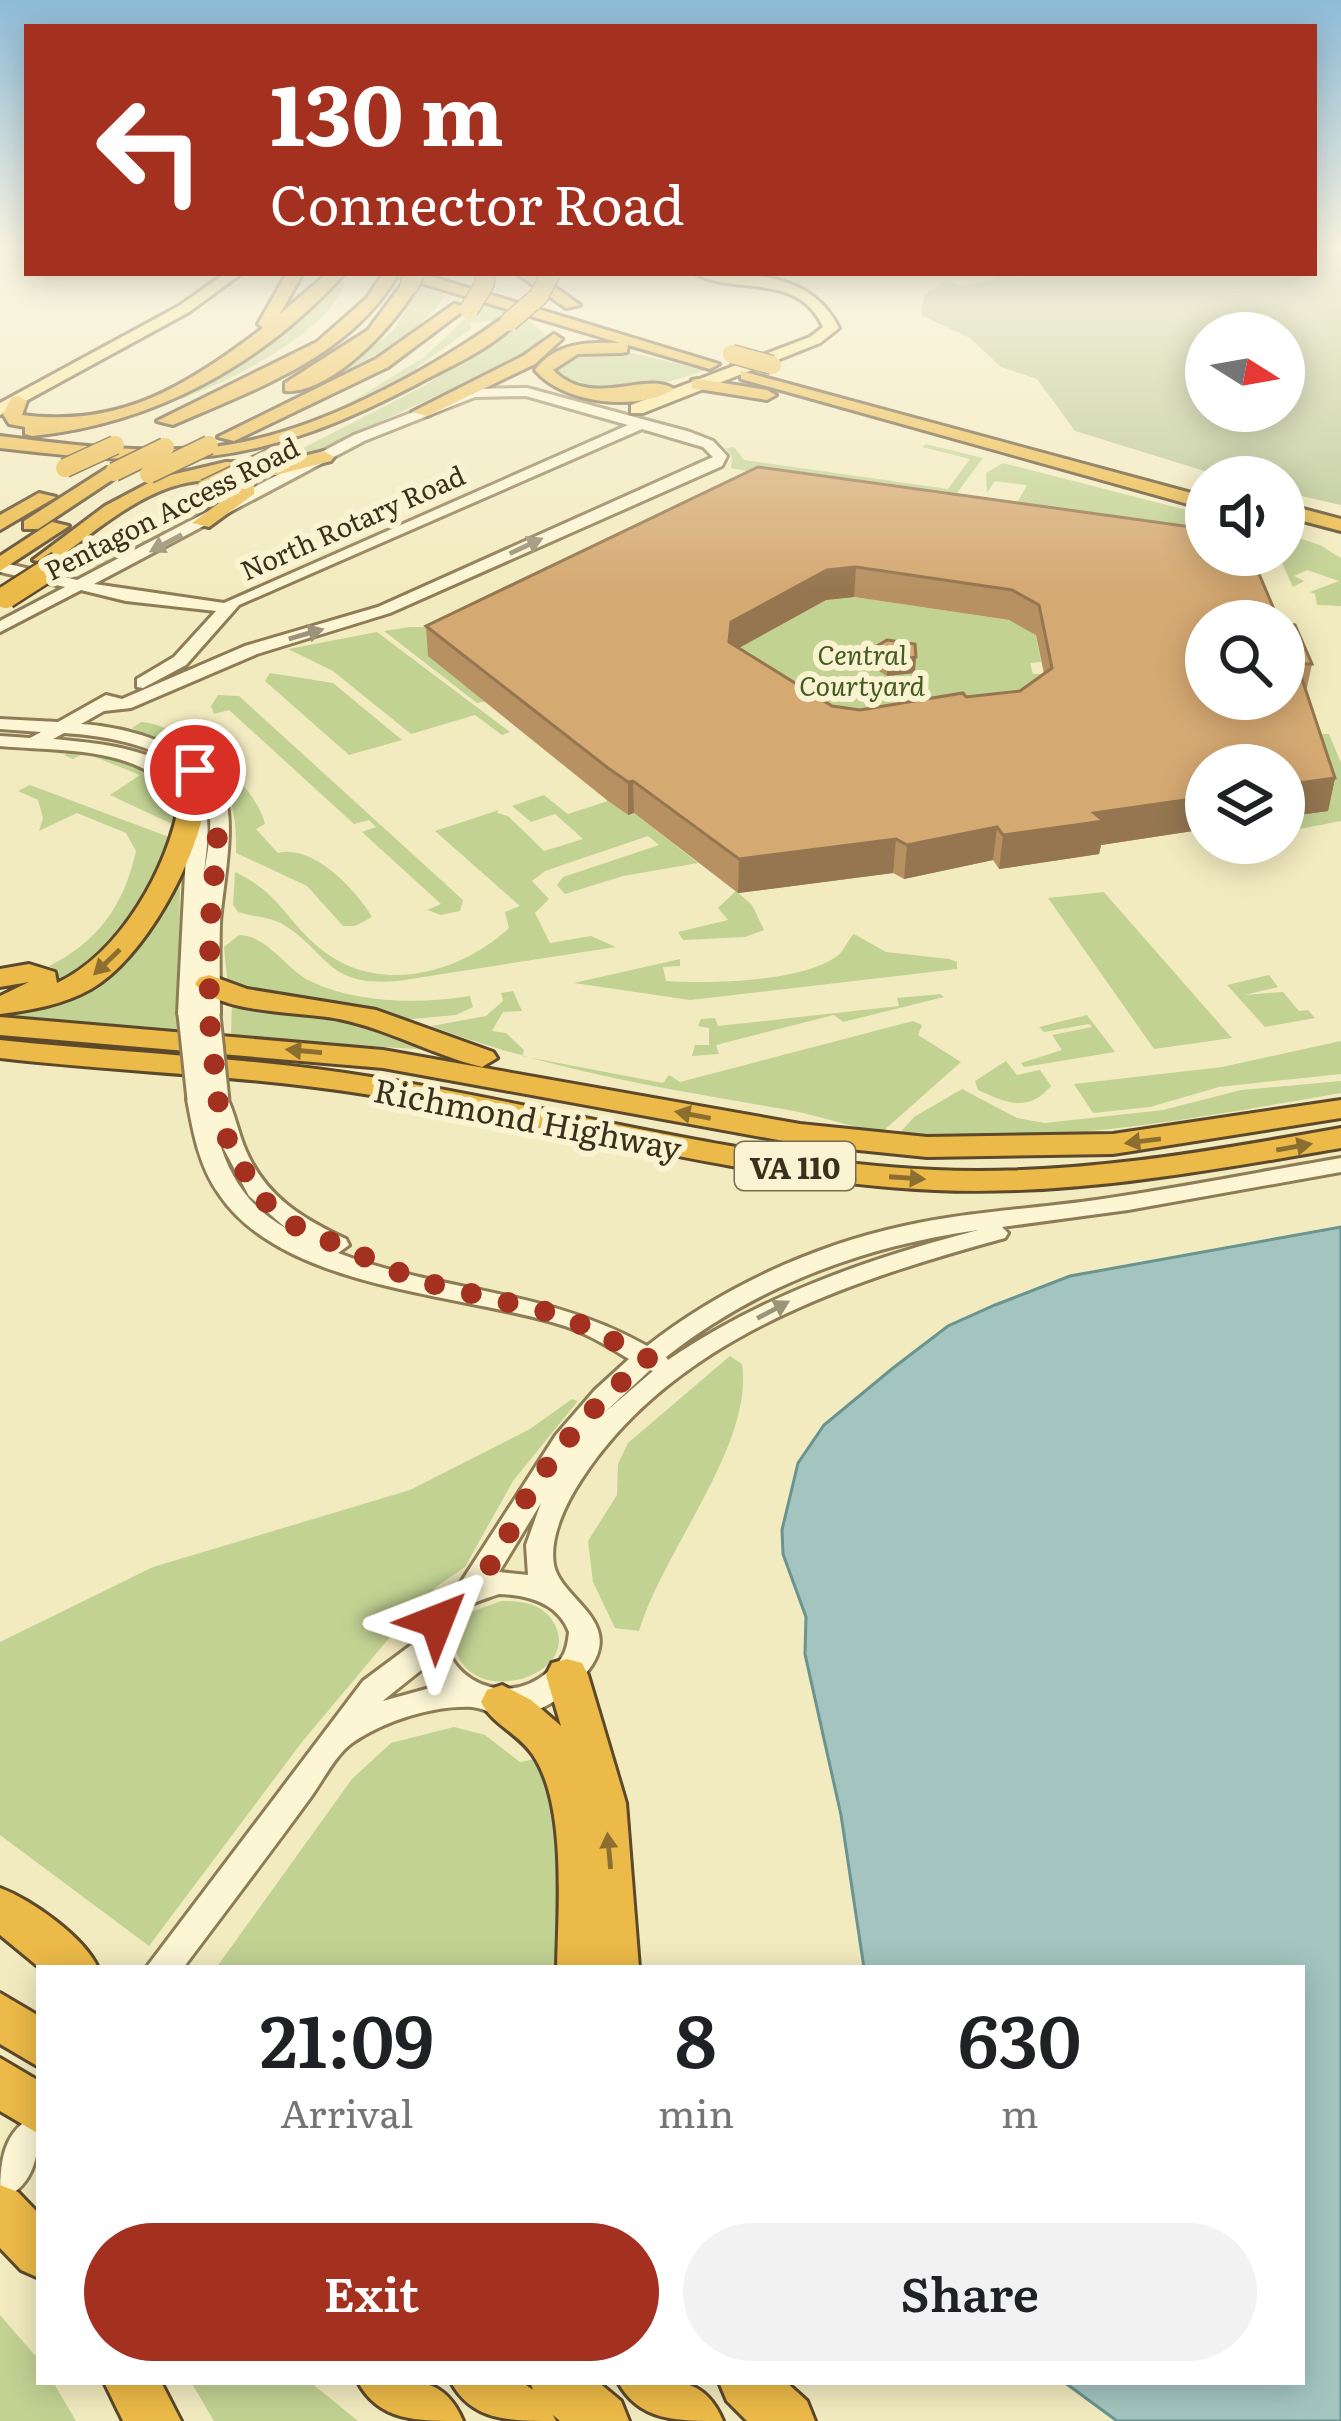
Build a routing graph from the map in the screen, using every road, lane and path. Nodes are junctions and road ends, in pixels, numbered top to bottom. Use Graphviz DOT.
graph roads {
  1 [pos="78,362"];
  2 [pos="223,362"];
  3 [pos="230,362"];
  4 [pos="270,362"];
  5 [pos="287,362"];
  6 [pos="318,362"];
  7 [pos="384,362"];
  8 [pos="402,362"];
  9 [pos="447,362"];
  10 [pos="450,362"];
  11 [pos="525,362"];
  12 [pos="529,362"];
  13 [pos="552,362"];
  14 [pos="732,362"];
  15 [pos="735,362"];
  16 [pos="756,362"];
  17 [pos="760,370"];
  18 [pos="206,376"];
  19 [pos="698,384"];
  20 [pos="665,389"];
  21 [pos="6,403"];
  22 [pos="421,412"];
  23 [pos="634,419"];
  24 [pos="162,423"];
  25 [pos="73,426"];
  26 [pos="0,428"];
  27 [pos="876,430"];
  28 [pos="954,440"];
  29 [pos="254,445"];
  30 [pos="4,452"];
  31 [pos="325,457"];
  32 [pos="1044,460"];
  33 [pos="105,471"];
  34 [pos="1185,489"];
  35 [pos="1185,490"];
  36 [pos="0,499"];
  37 [pos="0,520"];
  38 [pos="1305,522"];
  39 [pos="202,524"];
  40 [pos="1341,530"];
  41 [pos="0,536"];
  42 [pos="4,559"];
  43 [pos="129,562"];
  44 [pos="51,567"];
  45 [pos="75,589"];
  46 [pos="2,592"];
  47 [pos="223,608"];
  48 [pos="0,627"];
  49 [pos="98,706"];
  50 [pos="0,724"];
  51 [pos="58,728"];
  52 [pos="110,732"];
  53 [pos="0,741"];
  54 [pos="32,745"];
  55 [pos="94,751"];
  56 [pos="193,809"];
  57 [pos="191,877"];
  58 [pos="0,978"];
  59 [pos="0,1005"];
  60 [pos="203,1005"];
  61 [pos="0,1026"];
  62 [pos="0,1049"];
  63 [pos="0,1066"];
  64 [pos="253,1072"];
  65 [pos="585,1094"];
  66 [pos="1341,1109"];
  67 [pos="1341,1138"];
  68 [pos="1341,1165"];
  69 [pos="661,1365"];
  70 [pos="470,1591"];
  71 [pos="562,1599"];
  72 [pos="430,1646"];
  73 [pos="567,1675"];
  74 [pos="488,1699"];
  75 [pos="341,1736"];
  76 [pos="0,1908"];
  77 [pos="71,1965"];
  78 [pos="165,1965"];
  79 [pos="580,1965"];
  80 [pos="616,1965"];
  81 [pos="0,2080"];
  82 [pos="36,2109"];
  83 [pos="36,2135"];
  84 [pos="0,2182"];
  85 [pos="118,2385"];
  86 [pos="132,2385"];
  87 [pos="389,2385"];
  88 [pos="482,2385"];
  89 [pos="560,2385"];
  90 [pos="649,2385"];
  91 [pos="749,2385"];
  92 [pos="127,2421"];
  93 [pos="153,2421"];
  94 [pos="434,2421"];
  95 [pos="528,2421"];
  96 [pos="601,2421"];
  97 [pos="695,2421"];
  98 [pos="787,2421"];
  1 -- 21 [label="main road"];
  2 -- 18 [label="highway"];
  3 -- 18 [label="highway"];
  4 -- 24 [label="highway"];
  5 -- 24 [label="highway"];
  6 -- 33 [label="highway, bridge"];
  7 -- 42 [label="highway, bridge"];
  8 -- 29 [label="highway"];
  9 -- 29 [label="highway"];
  10 -- 44 [label="highway, bridge"];
  11 -- 22 [label="highway"];
  12 -- 23 [label="highway"];
  13 -- 20 [label="highway"];
  14 -- 17 [label="highway"];
  15 -- 20 [label="main road"];
  16 -- 19 [label="main road"];
  17 -- 32 [label="highway"];
  17 -- 34 [label="highway"];
  18 -- 25 [label="highway"];
  19 -- 23 [label="main road"];
  19 -- 28 [label="highway"];
  20 -- 23 [label="street, North Rotary Road"];
  21 -- 25 [label="highway"];
  22 -- 23 [label="street, Pentagon Access Road"];
  22 -- 31 [label="street, Pentagon Access Road"];
  23 -- 47 [label="street, North Rotary Road"];
  49 -- 23 [label="street, Pentagon Access Road, one-way"];
  24 -- 36 [label="highway, bridge"];
  25 -- 26 [label="highway"];
  27 -- 28 [label="highway"];
  28 -- 32 [label="highway"];
  29 -- 30 [label="highway"];
  30 -- 31 [label="highway"];
  31 -- 39 [label="street, Pentagon Access Road"];
  32 -- 35 [label="highway"];
  33 -- 37 [label="highway"];
  33 -- 41 [label="highway"];
  33 -- 42 [label="highway"];
  38 -- 40 [label="highway"];
  39 -- 43 [label="street, Pentagon Access Road, one-way"];
  39 -- 44 [label="highway"];
  42 -- 44 [label="street"];
  43 -- 44 [label="street"];
  43 -- 45 [label="street, Pentagon Access Road"];
  44 -- 45 [label="street"];
  44 -- 46 [label="highway, bridge"];
  45 -- 46 [label="street"];
  45 -- 47 [label="street"];
  45 -- 48 [label="street, Pentagon Access Road"];
  47 -- 49 [label="street, North Rotary Road"];
  49 -- 51 [label="street, North Rotary Road"];
  50 -- 51 [label="street"];
  51 -- 52 [label="street"];
  51 -- 54 [label="street, North Rotary Road"];
  52 -- 55 [label="street"];
  52 -- 57 [label="street"];
  53 -- 54 [label="street"];
  54 -- 55 [label="street"];
  55 -- 56 [label="street"];
  56 -- 57 [label="highway"];
  57 -- 59 [label="highway, one-way"];
  57 -- 60 [label="street"];
  57 -- 60 [label="street"];
  58 -- 59 [label="highway"];
  60 -- 65 [label="highway"];
  60 -- 69 [label="street, bridge"];
  65 -- 61 [label="highway, Richmond Highway / VA 110, one-way"];
  62 -- 64 [label="highway, Richmond Highway / VA 110"];
  63 -- 64 [label="highway"];
  64 -- 67 [label="highway, Richmond Highway / VA 110, one-way"];
  66 -- 65 [label="highway, Richmond Highway / VA 110, one-way"];
  68 -- 69 [label="street"];
  69 -- 70 [label="street"];
  69 -- 71 [label="street"];
  70 -- 71 [label="street"];
  70 -- 72 [label="street"];
  71 -- 73 [label="street"];
  72 -- 74 [label="street"];
  72 -- 75 [label="street"];
  73 -- 74 [label="street"];
  80 -- 73 [label="highway, one-way"];
  74 -- 75 [label="street"];
  74 -- 79 [label="highway"];
  75 -- 78 [label="street"];
  76 -- 77 [label="highway"];
  81 -- 82 [label="highway"];
  83 -- 84 [label="street"];
  85 -- 92 [label="highway"];
  86 -- 93 [label="highway"];
  87 -- 94 [label="highway"];
  88 -- 95 [label="highway"];
  89 -- 96 [label="highway"];
  90 -- 97 [label="highway"];
  91 -- 98 [label="highway"];
}
